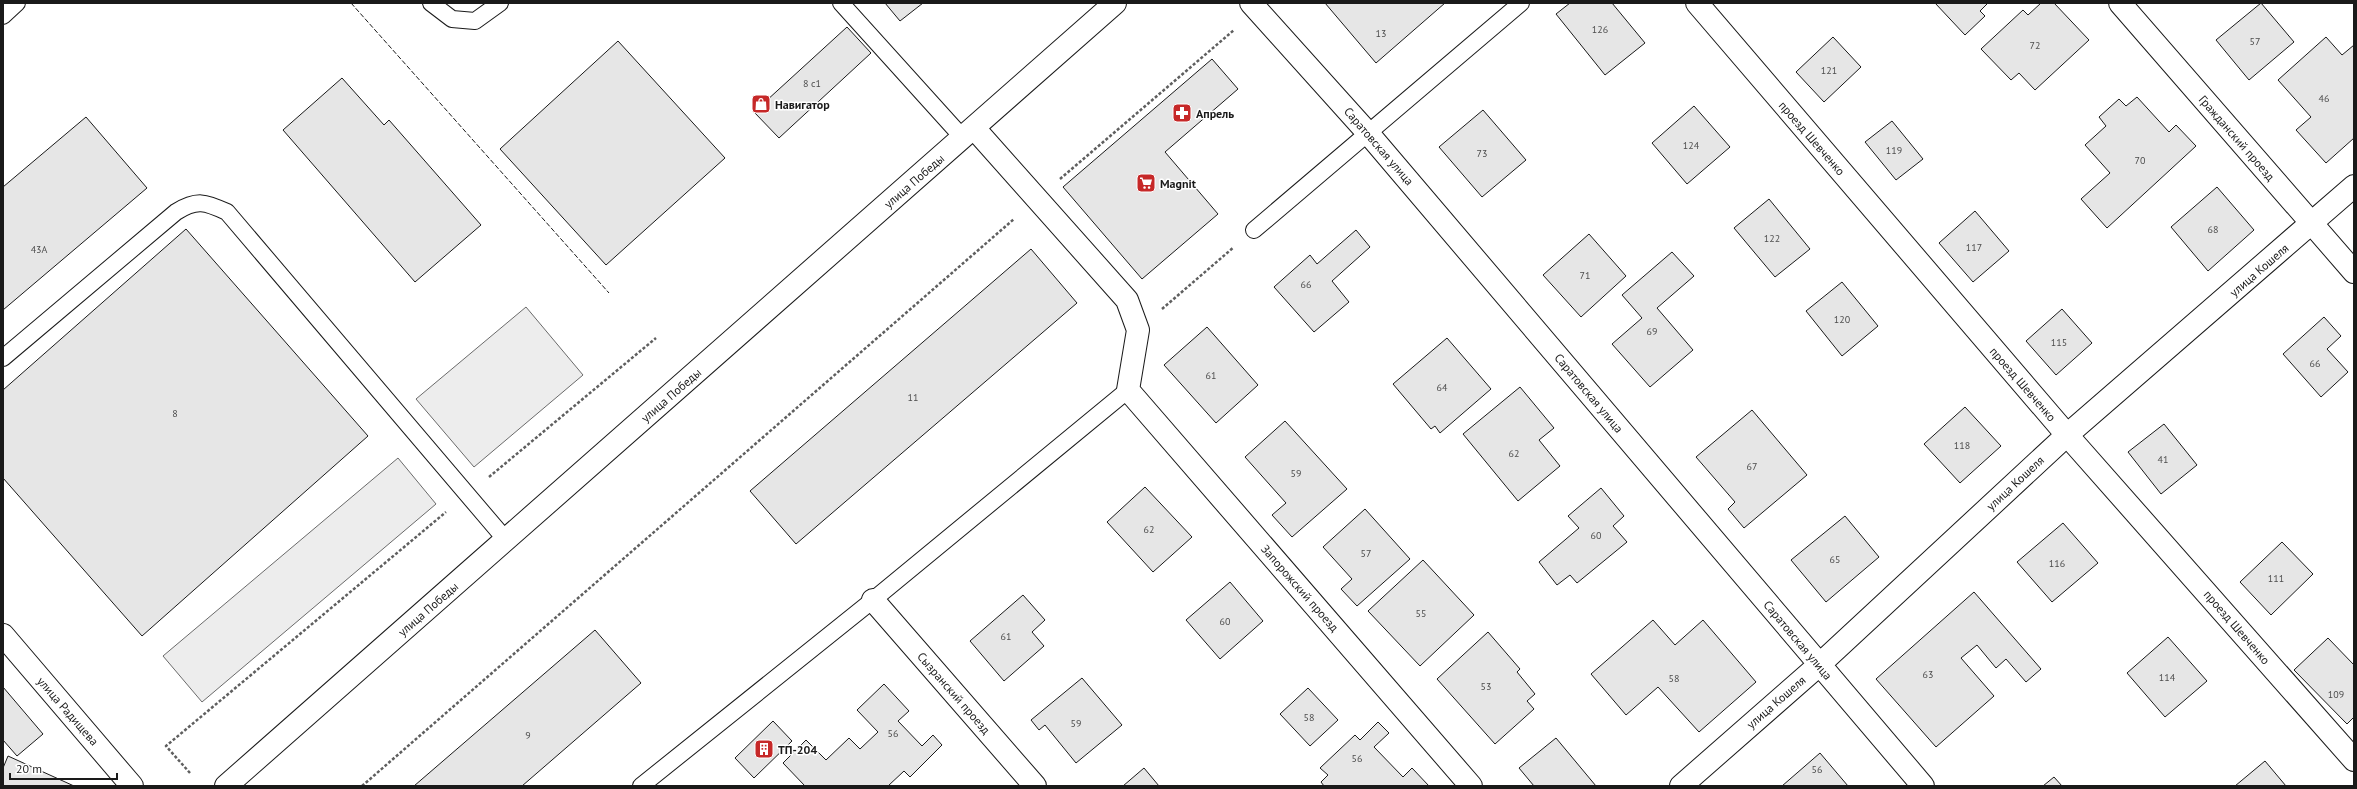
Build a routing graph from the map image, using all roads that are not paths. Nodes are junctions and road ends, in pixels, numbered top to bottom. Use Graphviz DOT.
graph roads {
  1 [pos="17,3"];
  2 [pos="431,3"];
  3 [pos="500,3"];
  4 [pos="841,3"];
  5 [pos="1115,3"];
  6 [pos="1521,3"];
  7 [pos="1697,3"];
  8 [pos="2120,3"];
  9 [pos="1254,6"];
  10 [pos="3,16"];
  11 [pos="1367,132"];
  12 [pos="969,133"];
  13 [pos="2354,186"];
  14 [pos="2312,224"];
  15 [pos="1254,230"];
  16 [pos="2354,272"];
  17 [pos="3,358"];
  18 [pos="1128,390"];
  19 [pos="2067,435"];
  20 [pos="506,540"];
  21 [pos="873,600"];
  22 [pos="3,635"];
  23 [pos="1819,665"];
  24 [pos="2354,760"];
  25 [pos="132,786"];
  26 [pos="226,786"];
  27 [pos="641,786"];
  28 [pos="1035,786"];
  29 [pos="1471,786"];
  30 [pos="1681,786"];
  31 [pos="1923,786"];
  1 -- 10 [label="lane"];
  2 -- 3 [label="lane"];
  4 -- 12 [label="lane"];
  5 -- 12 [label="street, улица Победы"];
  6 -- 11 [label="lane"];
  7 -- 19 [label="street, проезд Шевченко"];
  8 -- 14 [label="street, Гражданский проезд"];
  9 -- 11 [label="street, Саратовская улица"];
  11 -- 15 [label="lane"];
  11 -- 23 [label="street, Саратовская улица"];
  12 -- 18 [label="street"];
  12 -- 20 [label="street, улица Победы"];
  13 -- 14 [label="street, улица Кошеля"];
  14 -- 16 [label="street, Гражданский проезд"];
  14 -- 19 [label="street, улица Кошеля"];
  17 -- 20 [label="lane"];
  18 -- 21 [label="lane"];
  18 -- 29 [label="street, Запорожский проезд"];
  19 -- 23 [label="street, улица Кошеля"];
  19 -- 24 [label="street, проезд Шевченко"];
  20 -- 26 [label="street, улица Победы"];
  21 -- 27 [label="lane"];
  21 -- 28 [label="street, Сызранский проезд"];
  22 -- 25 [label="street, улица Радищева"];
  23 -- 30 [label="street, улица Кошеля"];
  23 -- 31 [label="street, Саратовская улица"];
}
